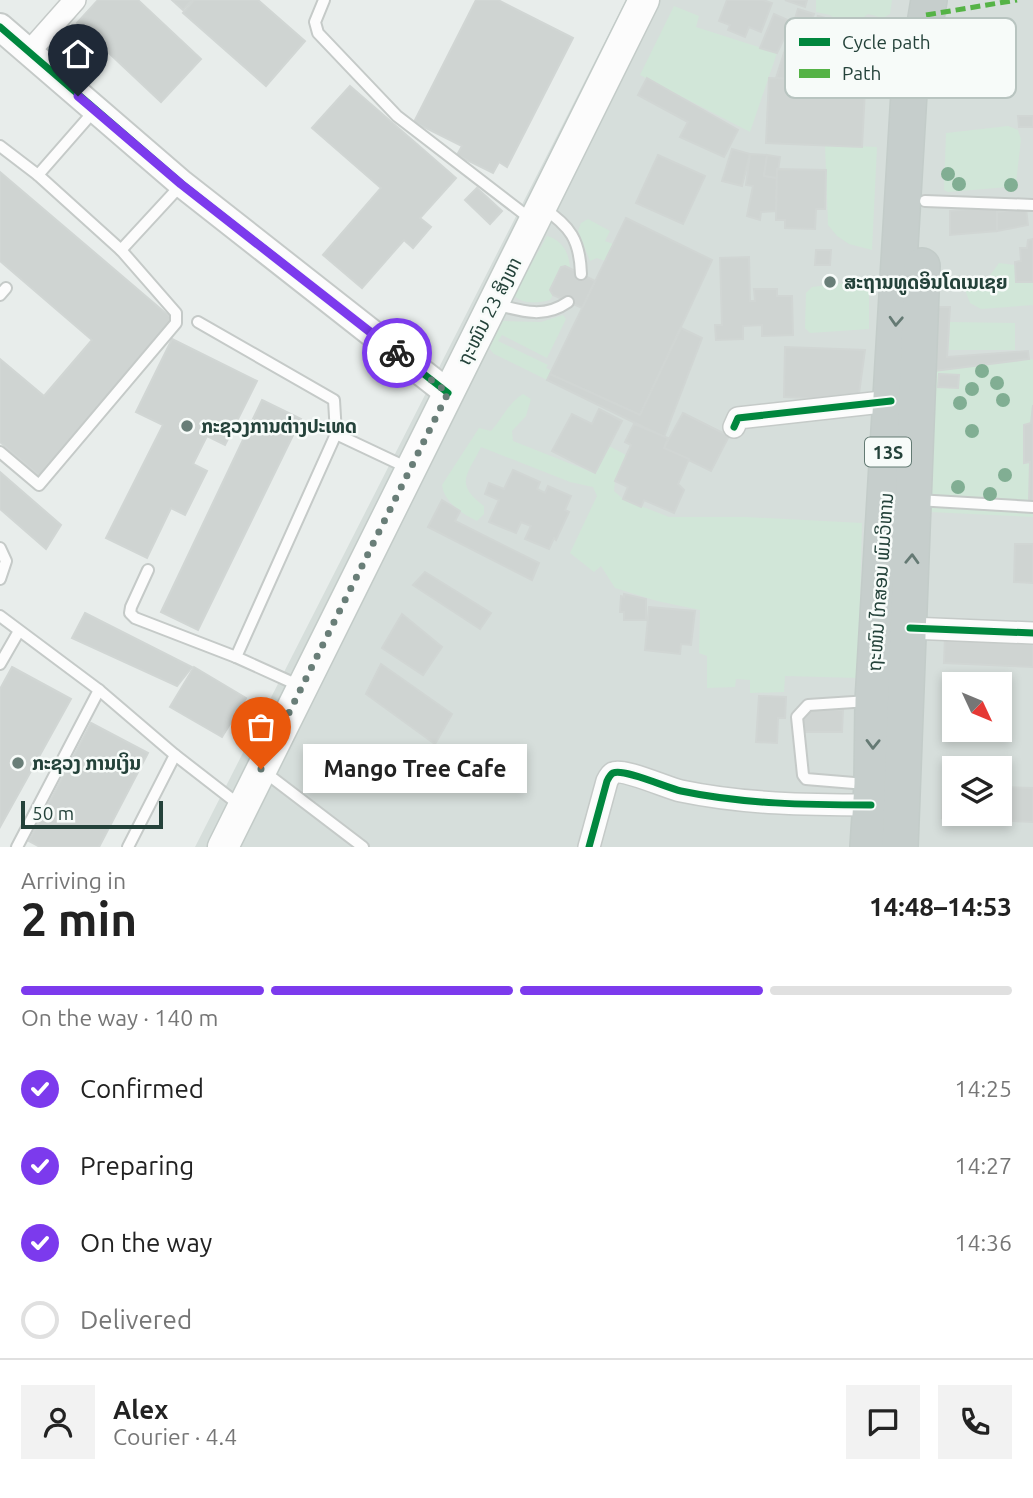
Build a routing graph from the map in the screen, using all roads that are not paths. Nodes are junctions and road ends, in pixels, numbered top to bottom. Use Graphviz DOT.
graph roads {
  1 [pos="75,0"];
  2 [pos="324,0"];
  3 [pos="645,0"];
  4 [pos="914,0"];
  5 [pos="929,0"];
  6 [pos="916,18"];
  7 [pos="926,18"];
  8 [pos="1,30"];
  9 [pos="29,52"];
  10 [pos="911,98"];
  11 [pos="94,111"];
  12 [pos="0,146"];
  13 [pos="38,175"];
  14 [pos="181,184"];
  15 [pos="1033,205"];
  16 [pos="538,214"];
  17 [pos="917,216"];
  18 [pos="121,250"];
  19 [pos="581,274"];
  20 [pos="568,302"];
  21 [pos="493,304"];
  22 [pos="198,322"];
  23 [pos="448,393"];
  24 [pos="891,401"];
  25 [pos="734,427"];
  26 [pos="336,434"];
  27 [pos="0,452"];
  28 [pos="411,469"];
  29 [pos="915,499"];
  30 [pos="1033,507"];
  31 [pos="0,548"];
  32 [pos="148,570"];
  33 [pos="0,579"];
  34 [pos="0,616"];
  35 [pos="910,628"];
  36 [pos="19,631"];
  37 [pos="1033,633"];
  38 [pos="236,657"];
  39 [pos="0,664"];
  40 [pos="302,687"];
  41 [pos="99,690"];
  42 [pos="873,701"];
  43 [pos="175,755"];
  44 [pos="261,769"];
  45 [pos="871,795"];
  46 [pos="242,807"];
  47 [pos="17,847"];
  48 [pos="128,847"];
  49 [pos="223,847"];
  50 [pos="363,847"];
  51 [pos="589,847"];
  52 [pos="868,847"];
  53 [pos="900,847"];
  1 -- 9 [label="street"];
  2 -- 16 [label="lane"];
  3 -- 16 [label="main road, ຖະໜົນ 23 ສິງຫາ"];
  4 -- 6 [label="highway, 13S"];
  5 -- 7 [label="highway, 13S"];
  8 -- 9 [label="street"];
  9 -- 11 [label="street"];
  10 -- 17 [label="highway, ຖະໜົນ ໄກສອນ ພົມວິຫານ / 13S"];
  11 -- 13 [label="lane"];
  11 -- 14 [label="street"];
  12 -- 13 [label="lane"];
  13 -- 18 [label="lane"];
  14 -- 18 [label="lane"];
  14 -- 23 [label="street"];
  15 -- 17 [label="lane"];
  16 -- 19 [label="lane"];
  16 -- 21 [label="main road, ຖະໜົນ 23 ສິງຫາ"];
  17 -- 24 [label="highway, ຖະໜົນ ໄກສອນ ພົມວິຫານ / 13S, one-way"];
  17 -- 29 [label="highway, ຖະໜົນ ໄກສອນ ພົມວິຫານ / 13S"];
  18 -- 27 [label="lane"];
  20 -- 21 [label="lane"];
  21 -- 23 [label="main road, ຖະໜົນ 23 ສິງຫາ"];
  22 -- 26 [label="lane"];
  23 -- 28 [label="main road, ຖະໜົນ 23 ສິງຫາ"];
  24 -- 25 [label="street"];
  24 -- 42 [label="highway, ຖະໜົນ ໄກສອນ ພົມວິຫານ / 13S"];
  26 -- 28 [label="lane"];
  26 -- 38 [label="lane"];
  28 -- 40 [label="main road, ຖະໜົນ 23 ສິງຫາ"];
  29 -- 30 [label="lane"];
  35 -- 29 [label="highway, ຖະໜົນ ໄກສອນ ພົມວິຫານ / 13S, one-way"];
  31 -- 33 [label="lane"];
  32 -- 38 [label="lane"];
  34 -- 36 [label="lane"];
  35 -- 37 [label="street"];
  35 -- 53 [label="highway, ຖະໜົນ ໄກສອນ ພົມວິຫານ / 13S"];
  36 -- 39 [label="lane"];
  36 -- 41 [label="lane"];
  38 -- 40 [label="lane"];
  40 -- 44 [label="main road, ຖະໜົນ 23 ສິງຫາ"];
  41 -- 43 [label="lane"];
  41 -- 47 [label="lane"];
  42 -- 45 [label="highway, ຖະໜົນ ໄກສອນ ພົມວິຫານ / 13S, one-way"];
  42 -- 45 [label="lane"];
  43 -- 46 [label="lane"];
  43 -- 48 [label="lane"];
  44 -- 46 [label="main road, ຖະໜົນ 23 ສິງຫາ"];
  44 -- 50 [label="lane"];
  45 -- 51 [label="street"];
  45 -- 52 [label="highway, ຖະໜົນ ໄກສອນ ພົມວິຫານ / 13S"];
  46 -- 49 [label="main road, ຖະໜົນ 23 ສິງຫາ"];
}
